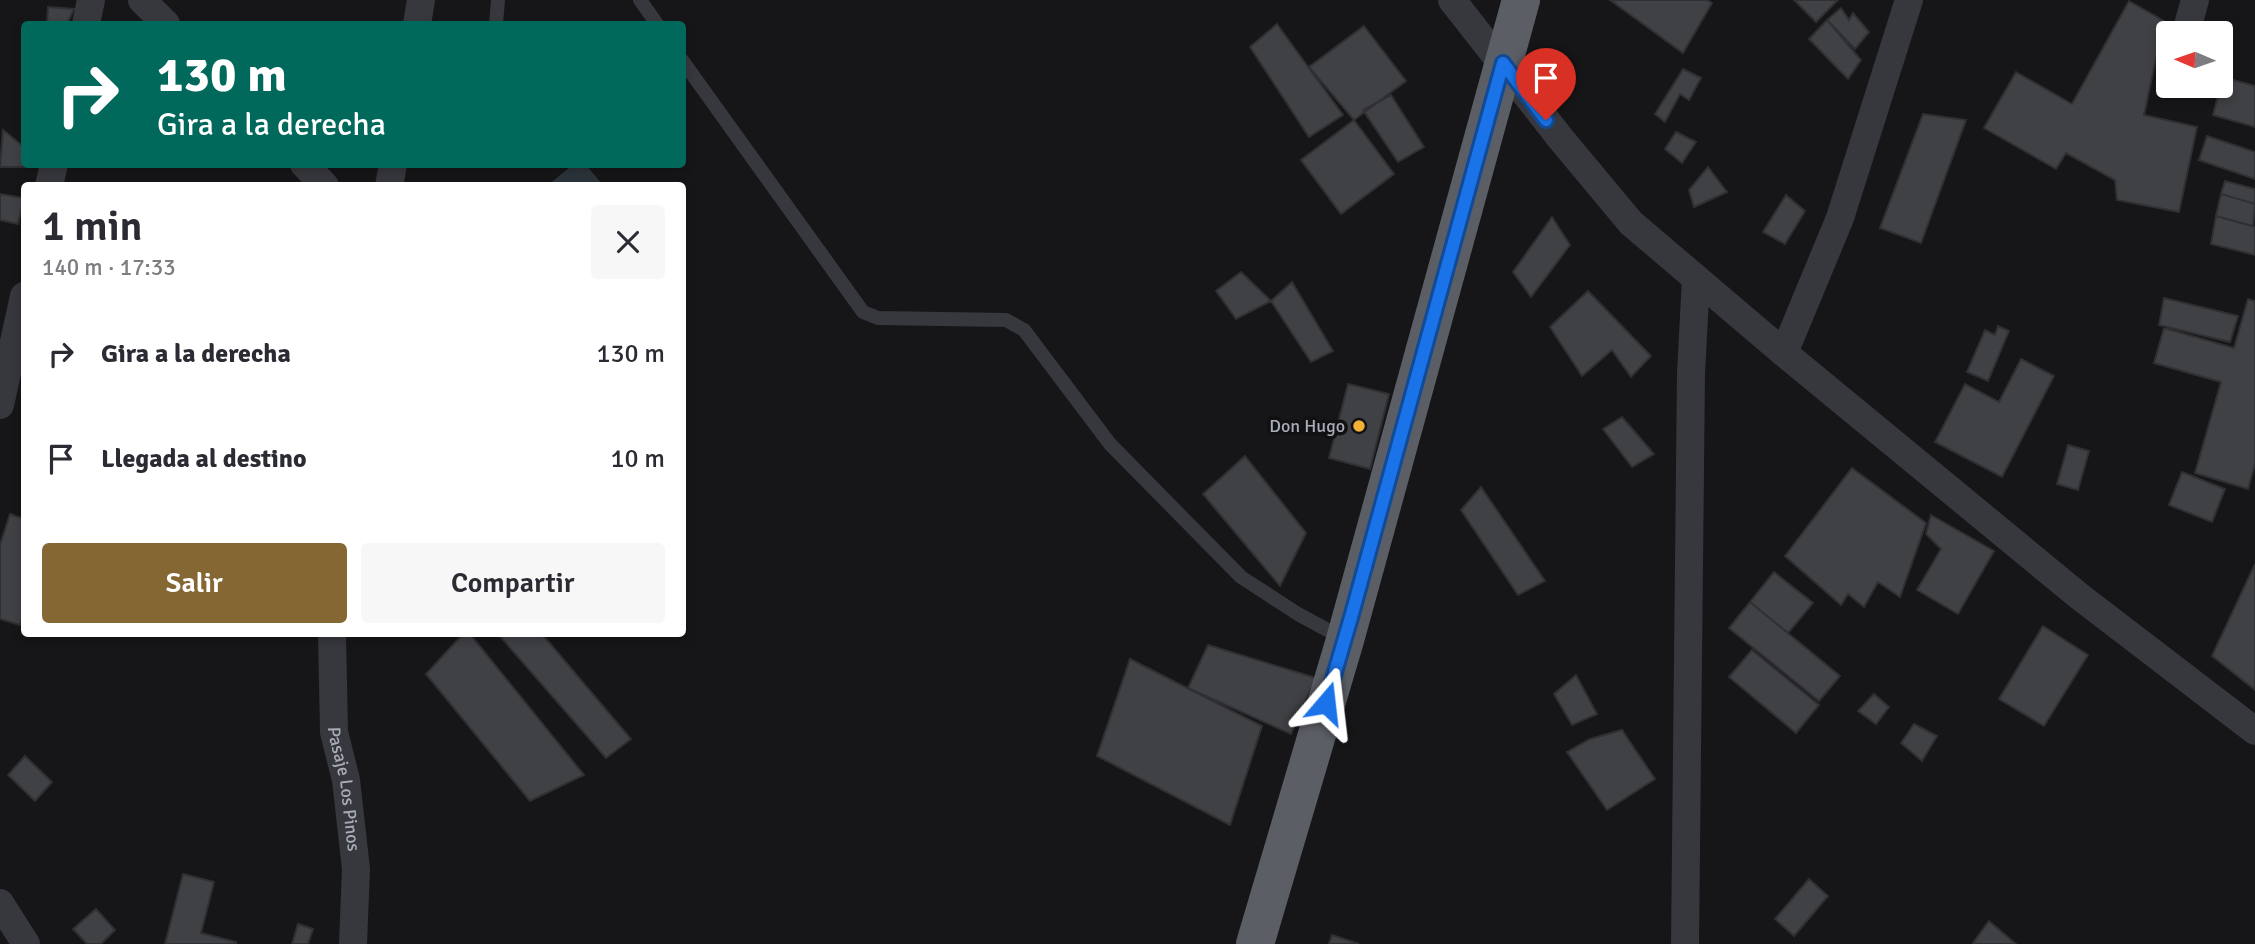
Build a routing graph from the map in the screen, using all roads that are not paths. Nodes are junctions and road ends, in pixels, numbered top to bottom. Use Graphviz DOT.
graph roads {
  1 [pos="91,0"];
  2 [pos="142,0"];
  3 [pos="421,0"];
  4 [pos="499,0"];
  5 [pos="640,0"];
  6 [pos="1452,0"];
  7 [pos="1521,0"];
  8 [pos="1909,0"];
  9 [pos="2195,0"];
  10 [pos="87,21"];
  11 [pos="163,21"];
  12 [pos="417,21"];
  13 [pos="496,21"];
  14 [pos="655,21"];
  15 [pos="2189,21"];
  16 [pos="1503,63"];
  17 [pos="686,66"];
  18 [pos="308,168"];
  19 [pos="321,182"];
  20 [pos="1696,278"];
  21 [pos="21,310"];
  22 [pos="1784,353"];
  23 [pos="0,405"];
  24 [pos="332,637"];
  25 [pos="1345,640"];
  26 [pos="2255,731"];
  27 [pos="0,903"];
  28 [pos="26,944"];
  29 [pos="353,944"];
  30 [pos="1255,944"];
  31 [pos="1685,944"];
  1 -- 10 [label="street"];
  2 -- 11 [label="street"];
  3 -- 12 [label="street"];
  4 -- 13 [label="lane"];
  5 -- 14 [label="lane"];
  6 -- 16 [label="street"];
  7 -- 16 [label="highway"];
  8 -- 22 [label="street"];
  9 -- 15 [label="street"];
  16 -- 20 [label="street"];
  16 -- 25 [label="highway"];
  17 -- 25 [label="lane"];
  18 -- 19 [label="street"];
  20 -- 22 [label="street"];
  20 -- 31 [label="street"];
  21 -- 23 [label="street"];
  22 -- 26 [label="street"];
  24 -- 29 [label="street, Pasaje Los Pinos"];
  25 -- 30 [label="highway"];
  27 -- 28 [label="street"];
}
